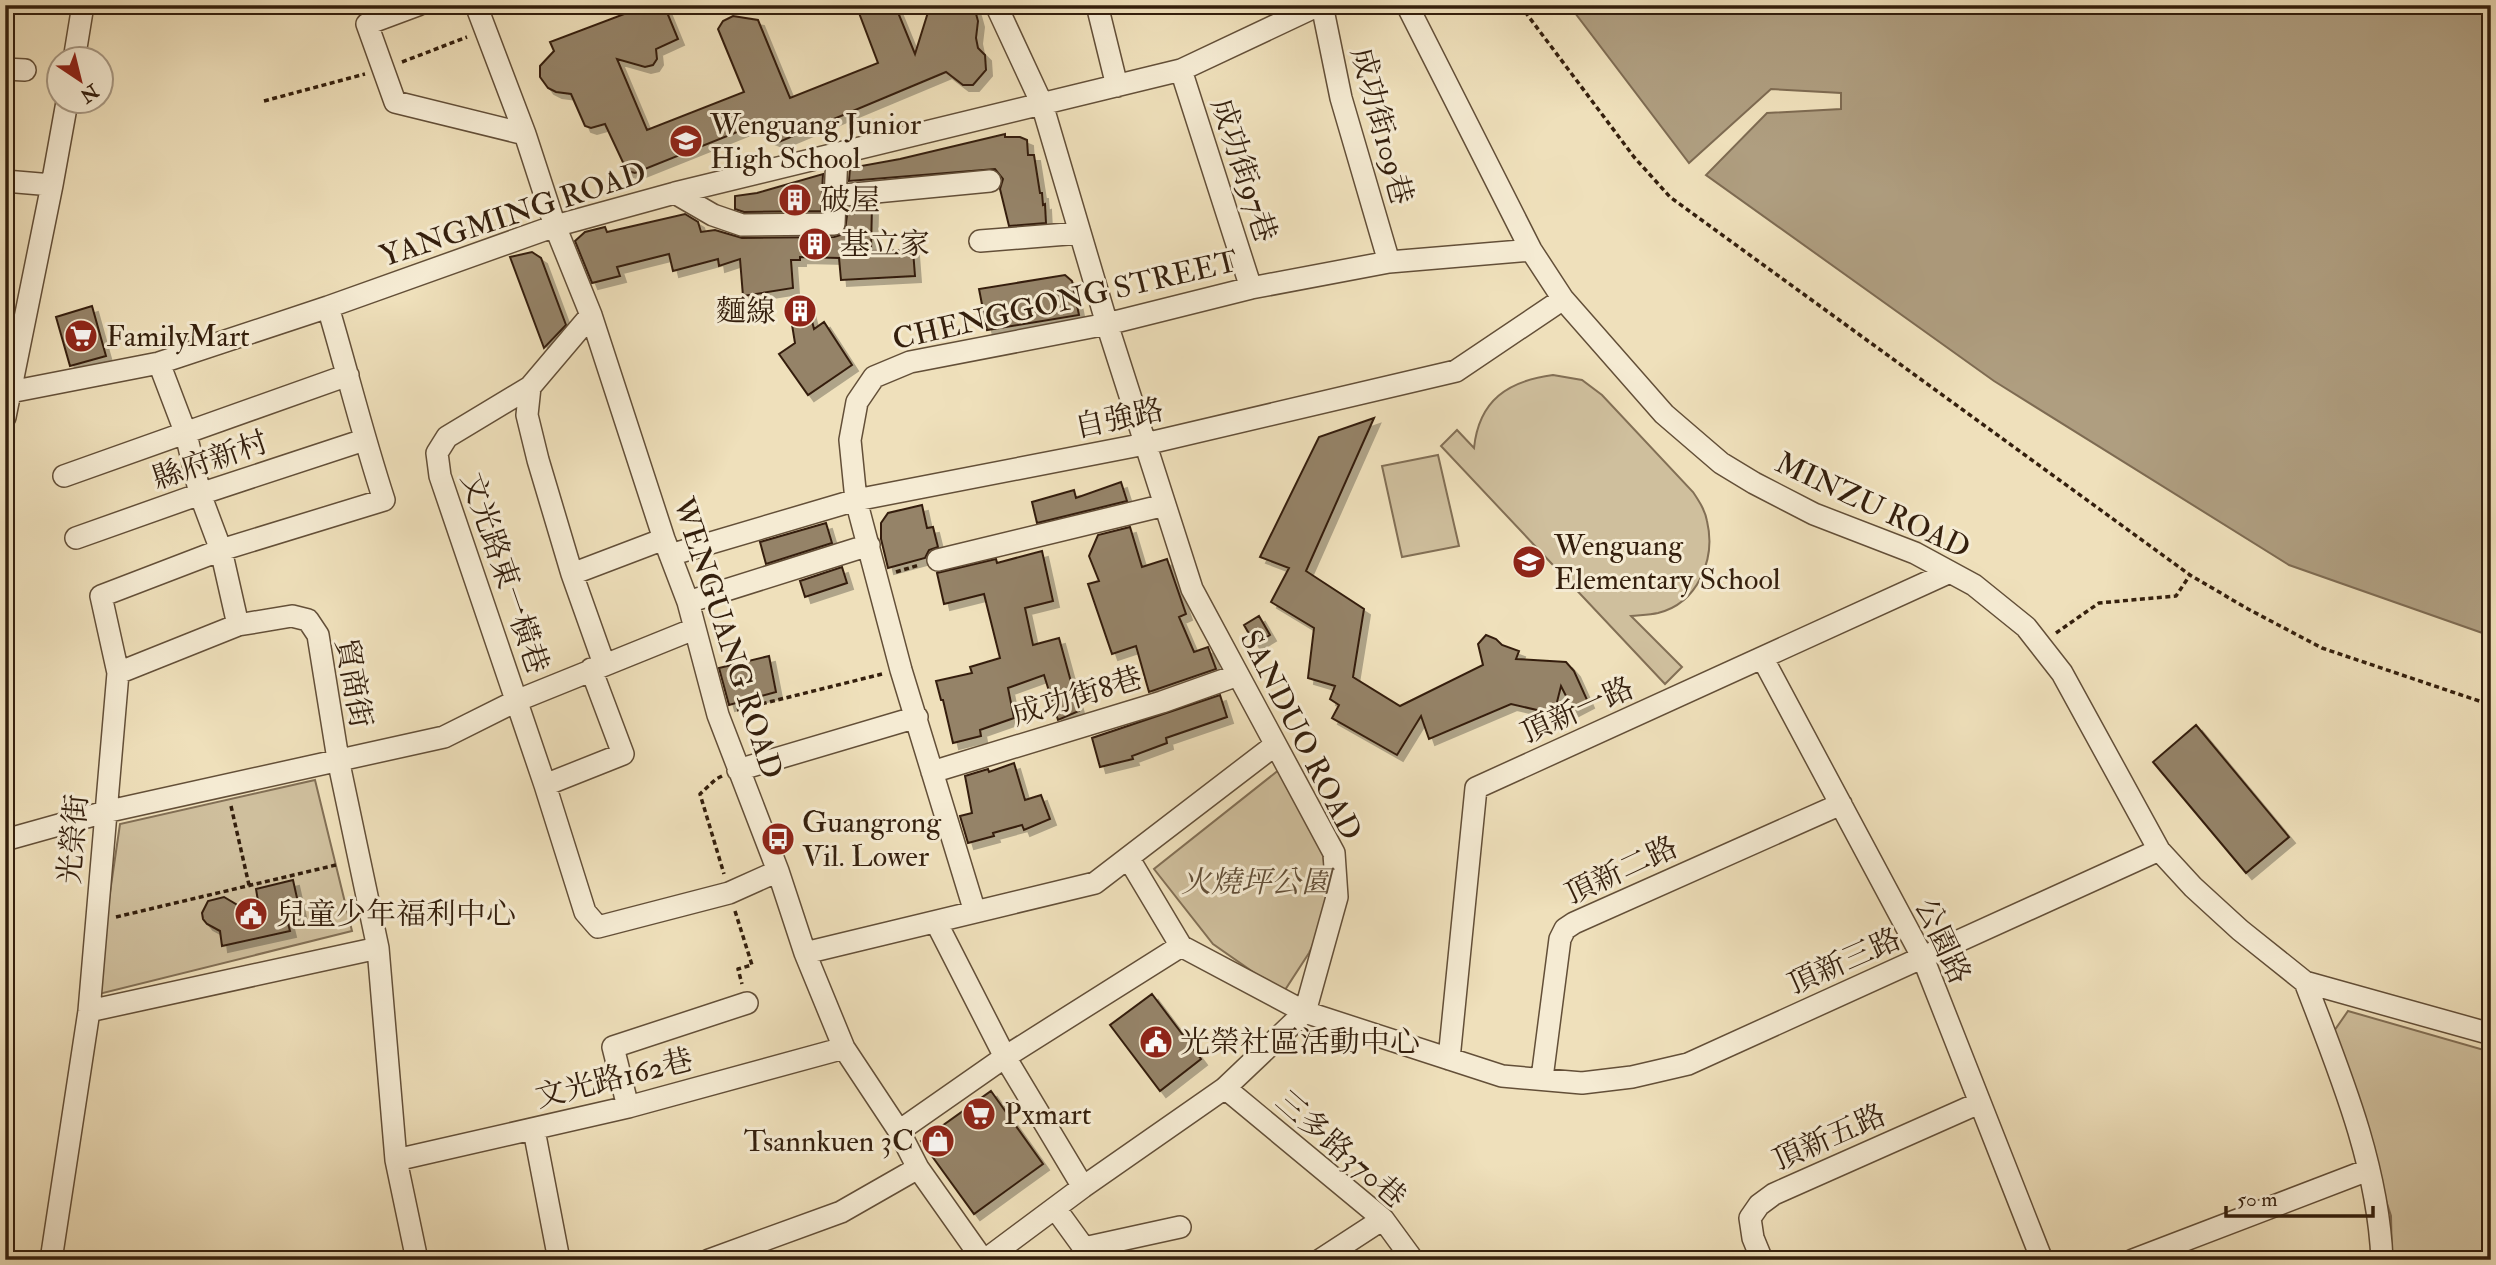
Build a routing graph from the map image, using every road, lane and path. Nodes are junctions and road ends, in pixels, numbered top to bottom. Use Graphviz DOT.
graph roads {
  1 [pos="83,5"];
  2 [pos="418,5"];
  3 [pos="476,5"];
  4 [pos="996,5"];
  5 [pos="1097,5"];
  6 [pos="1320,5"];
  7 [pos="1407,5"];
  8 [pos="1520,5"];
  9 [pos="76,46"];
  10 [pos="1181,70"];
  11 [pos="1117,86"];
  12 [pos="1042,104"];
  13 [pos="64,116"];
  14 [pos="525,134"];
  15 [pos="837,154"];
  16 [pos="5,181"];
  17 [pos="990,181"];
  18 [pos="52,185"];
  19 [pos="675,193"];
  20 [pos="834,196"];
  21 [pos="555,226"];
  22 [pos="1080,233"];
  23 [pos="980,241"];
  24 [pos="1531,250"];
  25 [pos="1389,262"];
  26 [pos="1251,288"];
  27 [pos="1563,299"];
  28 [pos="328,307"];
  29 [pos="591,315"];
  30 [pos="1107,324"];
  31 [pos="159,363"];
  32 [pos="348,375"];
  33 [pos="530,387"];
  34 [pos="7,393"];
  35 [pos="5,417"];
  36 [pos="186,434"];
  37 [pos="364,440"];
  38 [pos="1145,444"];
  39 [pos="64,476"];
  40 [pos="200,494"];
  41 [pos="856,500"];
  42 [pos="1165,505"];
  43 [pos="76,538"];
  44 [pos="869,545"];
  45 [pos="667,547"];
  46 [pos="221,550"];
  47 [pos="938,560"];
  48 [pos="1950,572"];
  49 [pos="572,574"];
  50 [pos="2190,575"];
  51 [pos="877,578"];
  52 [pos="688,602"];
  53 [pos="238,625"];
  54 [pos="695,629"];
  55 [pos="2041,643"];
  56 [pos="1763,659"];
  57 [pos="597,667"];
  58 [pos="901,670"];
  59 [pos="118,673"];
  60 [pos="1238,675"];
  61 [pos="516,701"];
  62 [pos="2491,705"];
  63 [pos="718,715"];
  64 [pos="917,718"];
  65 [pos="1275,745"];
  66 [pos="338,760"];
  67 [pos="738,770"];
  68 [pos="932,772"];
  69 [pos="545,785"];
  70 [pos="229,799"];
  71 [pos="1841,804"];
  72 [pos="105,811"];
  73 [pos="5,840"];
  74 [pos="2159,849"];
  75 [pos="1129,859"];
  76 [pos="336,865"];
  77 [pos="778,871"];
  78 [pos="249,886"];
  79 [pos="975,912"];
  80 [pos="106,920"];
  81 [pos="936,922"];
  82 [pos="1181,946"];
  83 [pos="378,948"];
  84 [pos="805,953"];
  85 [pos="1923,958"];
  86 [pos="2305,982"];
  87 [pos="747,1003"];
  88 [pos="89,1011"];
  89 [pos="1305,1012"];
  90 [pos="2491,1034"];
  91 [pos="844,1048"];
  92 [pos="1005,1057"];
  93 [pos="1449,1059"];
  94 [pos="1542,1078"];
  95 [pos="1225,1088"];
  96 [pos="1979,1103"];
  97 [pos="628,1107"];
  98 [pos="534,1130"];
  99 [pos="899,1130"];
  100 [pos="396,1160"];
  101 [pos="918,1168"];
  102 [pos="2368,1170"];
  103 [pos="1083,1187"];
  104 [pos="1055,1208"];
  105 [pos="1383,1219"];
  106 [pos="1180,1227"];
  107 [pos="51,1260"];
  108 [pos="417,1260"];
  109 [pos="559,1260"];
  110 [pos="709,1260"];
  111 [pos="984,1260"];
  112 [pos="1320,1260"];
  113 [pos="1413,1260"];
  114 [pos="1762,1260"];
  115 [pos="2042,1260"];
  116 [pos="2133,1260"];
  117 [pos="2382,1260"];
  1 -- 9 [label="street"];
  2 -- 14 [label="street"];
  3 -- 14 [label="street, WENGUANG ROAD"];
  4 -- 12 [label="street, SANDUO ROAD"];
  5 -- 11 [label="street"];
  6 -- 10 [label="street, YANGMING ROAD"];
  6 -- 25 [label="street, 成功街109巷"];
  7 -- 24 [label="street, MINZU ROAD"];
  8 -- 50 [label="path"];
  10 -- 11 [label="street, YANGMING ROAD"];
  10 -- 26 [label="street, 成功街97巷"];
  11 -- 12 [label="street, YANGMING ROAD"];
  12 -- 15 [label="street, YANGMING ROAD"];
  12 -- 22 [label="street, SANDUO ROAD"];
  13 -- 18 [label="street"];
  14 -- 21 [label="street, WENGUANG ROAD"];
  15 -- 19 [label="street, YANGMING ROAD"];
  15 -- 20 [label="street"];
  16 -- 18 [label="street"];
  17 -- 20 [label="street"];
  18 -- 34 [label="street"];
  19 -- 20 [label="street"];
  19 -- 21 [label="street, YANGMING ROAD"];
  21 -- 28 [label="street, YANGMING ROAD"];
  21 -- 29 [label="street, WENGUANG ROAD"];
  22 -- 23 [label="street"];
  22 -- 30 [label="street, SANDUO ROAD"];
  24 -- 25 [label="street, CHENGGONG STREET"];
  24 -- 27 [label="street, MINZU ROAD"];
  25 -- 26 [label="street, CHENGGONG STREET"];
  26 -- 30 [label="street, CHENGGONG STREET"];
  27 -- 38 [label="street, 自強路"];
  27 -- 48 [label="street, MINZU ROAD"];
  28 -- 31 [label="street, YANGMING ROAD"];
  28 -- 32 [label="street"];
  29 -- 33 [label="street, 文光路東一橫巷"];
  29 -- 45 [label="street, WENGUANG ROAD"];
  30 -- 38 [label="street, SANDUO ROAD"];
  30 -- 41 [label="street, CHENGGONG STREET"];
  31 -- 34 [label="street, YANGMING ROAD"];
  31 -- 36 [label="street"];
  32 -- 36 [label="street, 縣府新村"];
  32 -- 37 [label="street"];
  33 -- 49 [label="street"];
  33 -- 61 [label="street, 文光路東一橫巷"];
  34 -- 35 [label="street"];
  36 -- 39 [label="street, 縣府新村"];
  36 -- 40 [label="street"];
  37 -- 40 [label="street, 縣府新村"];
  37 -- 46 [label="street"];
  38 -- 41 [label="street, 自強路"];
  38 -- 42 [label="street, SANDUO ROAD"];
  40 -- 43 [label="street, 縣府新村"];
  40 -- 46 [label="street"];
  41 -- 44 [label="street, CHENGGONG STREET"];
  41 -- 45 [label="street, 自強路"];
  42 -- 47 [label="street"];
  42 -- 60 [label="street, SANDUO ROAD"];
  44 -- 51 [label="street, CHENGGONG STREET"];
  44 -- 52 [label="street"];
  45 -- 49 [label="street, 自強路"];
  45 -- 52 [label="street, WENGUANG ROAD"];
  46 -- 53 [label="street"];
  46 -- 59 [label="street, 光榮街"];
  47 -- 51 [label="path"];
  48 -- 55 [label="street, MINZU ROAD"];
  48 -- 56 [label="street, 頂新一路"];
  49 -- 57 [label="street"];
  50 -- 55 [label="path"];
  50 -- 62 [label="path"];
  51 -- 58 [label="street, CHENGGONG STREET"];
  52 -- 54 [label="street, WENGUANG ROAD"];
  53 -- 59 [label="street"];
  53 -- 66 [label="street, 貿商街"];
  54 -- 57 [label="street"];
  54 -- 63 [label="street, WENGUANG ROAD"];
  55 -- 74 [label="street, MINZU ROAD"];
  56 -- 71 [label="street, 公園路"];
  56 -- 93 [label="street, 頂新一路"];
  57 -- 61 [label="street"];
  57 -- 69 [label="street"];
  58 -- 63 [label="path"];
  58 -- 64 [label="street, CHENGGONG STREET"];
  59 -- 72 [label="street, 光榮街"];
  60 -- 65 [label="street, SANDUO ROAD"];
  60 -- 68 [label="street, 成功街8巷"];
  61 -- 66 [label="street"];
  61 -- 69 [label="street, 文光路東一橫巷"];
  63 -- 67 [label="street, WENGUANG ROAD"];
  64 -- 67 [label="street"];
  64 -- 68 [label="street, CHENGGONG STREET"];
  65 -- 75 [label="street"];
  65 -- 89 [label="street, SANDUO ROAD"];
  66 -- 72 [label="street"];
  66 -- 83 [label="street, 貿商街"];
  67 -- 77 [label="street, WENGUANG ROAD"];
  68 -- 79 [label="street, CHENGGONG STREET"];
  69 -- 77 [label="street, 文光路東一橫巷"];
  70 -- 78 [label="path"];
  71 -- 85 [label="street, 公園路"];
  71 -- 94 [label="street, 頂新二路"];
  72 -- 73 [label="street"];
  72 -- 88 [label="street, 光榮街"];
  74 -- 85 [label="street, 頂新三路"];
  74 -- 86 [label="street, MINZU ROAD"];
  75 -- 79 [label="street"];
  75 -- 82 [label="street"];
  76 -- 78 [label="path"];
  77 -- 84 [label="street, WENGUANG ROAD"];
  78 -- 80 [label="path"];
  79 -- 81 [label="street"];
  81 -- 84 [label="street"];
  81 -- 92 [label="street"];
  82 -- 89 [label="street, 頂新三路"];
  82 -- 92 [label="street"];
  83 -- 88 [label="street"];
  83 -- 100 [label="street, 貿商街"];
  84 -- 91 [label="street, WENGUANG ROAD"];
  85 -- 94 [label="street, 頂新三路"];
  85 -- 96 [label="street, 公園路"];
  86 -- 90 [label="street, MINZU ROAD"];
  86 -- 102 [label="street"];
  87 -- 97 [label="street"];
  88 -- 107 [label="street, 光榮街"];
  89 -- 93 [label="street, 頂新三路"];
  89 -- 95 [label="street"];
  91 -- 97 [label="street, 文光路162巷"];
  91 -- 99 [label="street, WENGUANG ROAD"];
  92 -- 99 [label="street"];
  92 -- 103 [label="street"];
  93 -- 94 [label="street, 頂新三路"];
  95 -- 103 [label="street"];
  95 -- 105 [label="street, 三多路370巷"];
  96 -- 114 [label="street, 頂新五路"];
  96 -- 115 [label="street, 公園路"];
  97 -- 98 [label="street, 文光路162巷"];
  98 -- 100 [label="street, 文光路162巷"];
  98 -- 109 [label="street"];
  99 -- 101 [label="street, WENGUANG ROAD"];
  100 -- 108 [label="street, 貿商街"];
  101 -- 110 [label="street"];
  101 -- 111 [label="street, WENGUANG ROAD"];
  102 -- 116 [label="street"];
  102 -- 117 [label="street"];
  103 -- 104 [label="street"];
  104 -- 106 [label="street"];
  104 -- 111 [label="street"];
  105 -- 112 [label="street"];
  105 -- 113 [label="street, 三多路370巷"];
}
